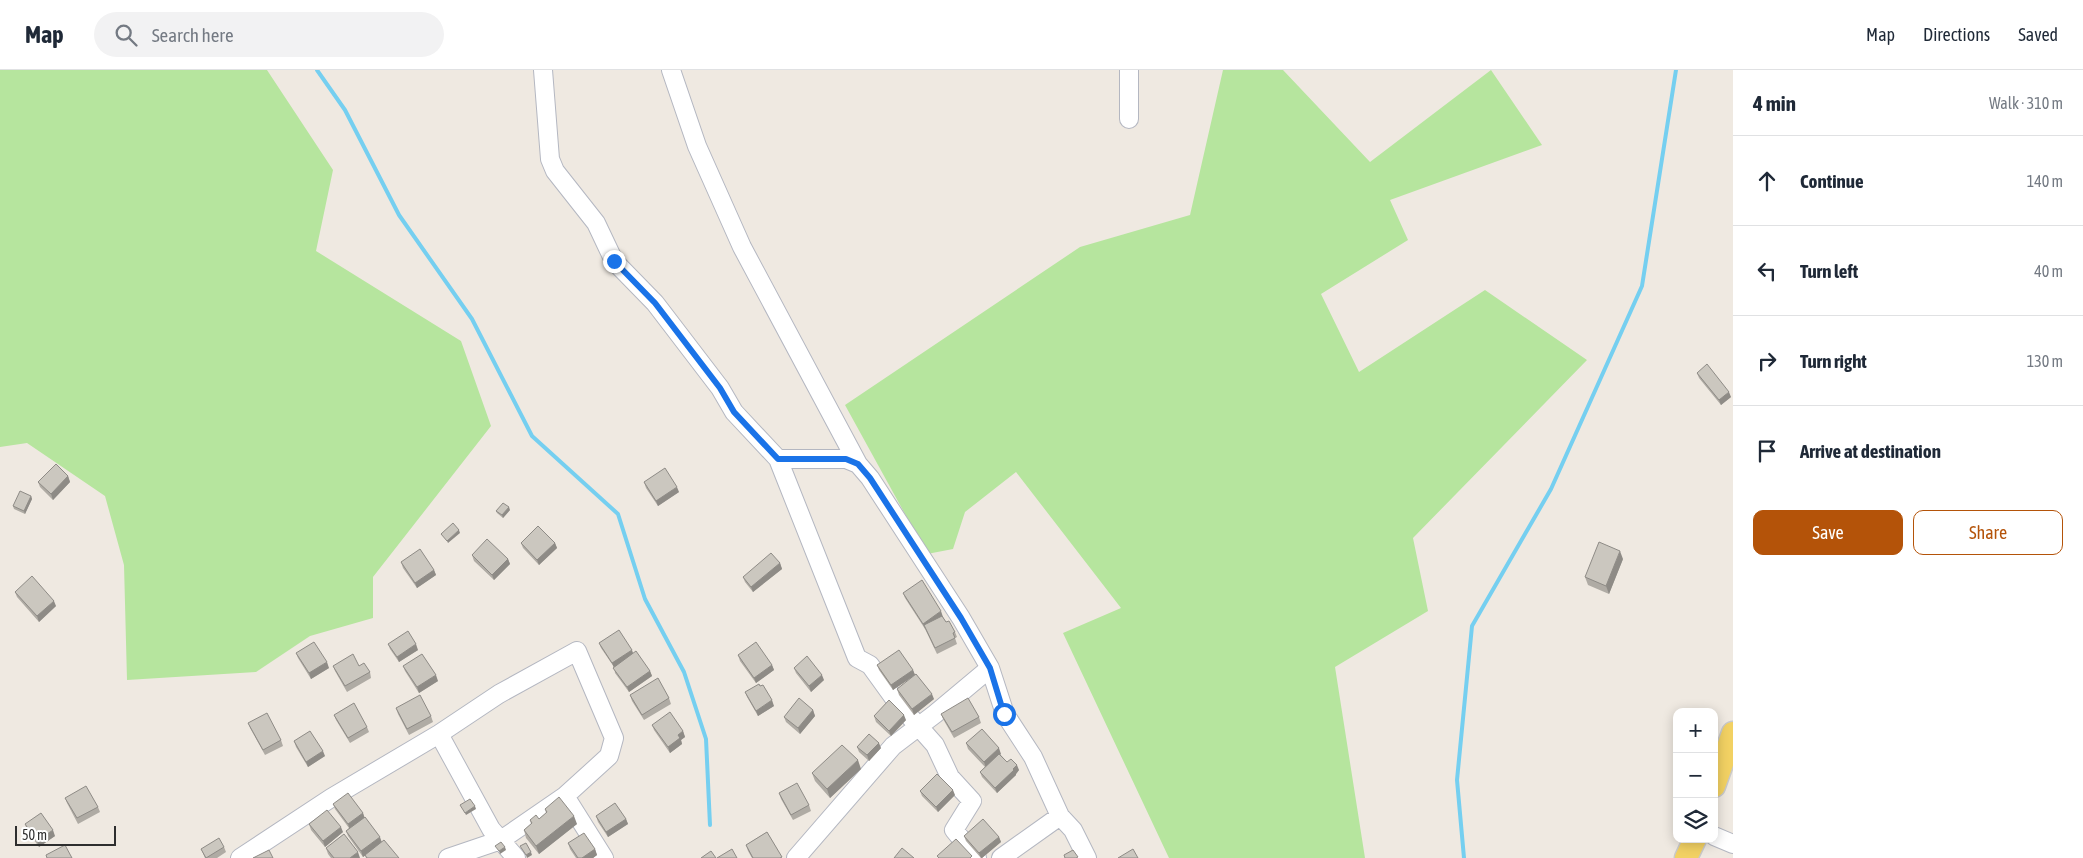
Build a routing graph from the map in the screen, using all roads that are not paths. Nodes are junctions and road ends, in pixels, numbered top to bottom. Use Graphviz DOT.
graph roads {
  1 [pos="543,70"];
  2 [pos="671,70"];
  3 [pos="1129,70"];
  4 [pos="1129,120"];
  5 [pos="778,459"];
  6 [pos="858,464"];
  7 [pos="990,668"];
  8 [pos="918,727"];
  9 [pos="1733,732"];
  10 [pos="439,734"];
  11 [pos="1718,775"];
  12 [pos="565,796"];
  13 [pos="1060,816"];
  14 [pos="1718,838"];
  15 [pos="501,840"];
  16 [pos="1693,843"];
  17 [pos="1733,844"];
  18 [pos="246,856"];
  19 [pos="448,858"];
  20 [pos="516,858"];
  21 [pos="604,858"];
  22 [pos="796,858"];
  23 [pos="977,858"];
  24 [pos="1001,858"];
  25 [pos="1087,858"];
  26 [pos="1686,858"];
  1 -- 5 [label="street"];
  2 -- 6 [label="street"];
  3 -- 4 [label="street"];
  5 -- 6 [label="street"];
  5 -- 8 [label="street"];
  6 -- 7 [label="street"];
  7 -- 8 [label="street"];
  7 -- 13 [label="street"];
  8 -- 22 [label="street"];
  8 -- 23 [label="street"];
  9 -- 11 [label="main road"];
  10 -- 12 [label="street"];
  10 -- 15 [label="street"];
  10 -- 18 [label="street"];
  12 -- 15 [label="street"];
  12 -- 21 [label="street"];
  13 -- 24 [label="street"];
  13 -- 25 [label="street"];
  14 -- 17 [label="street"];
  15 -- 19 [label="street"];
  15 -- 20 [label="street"];
  16 -- 26 [label="main road"];
}
